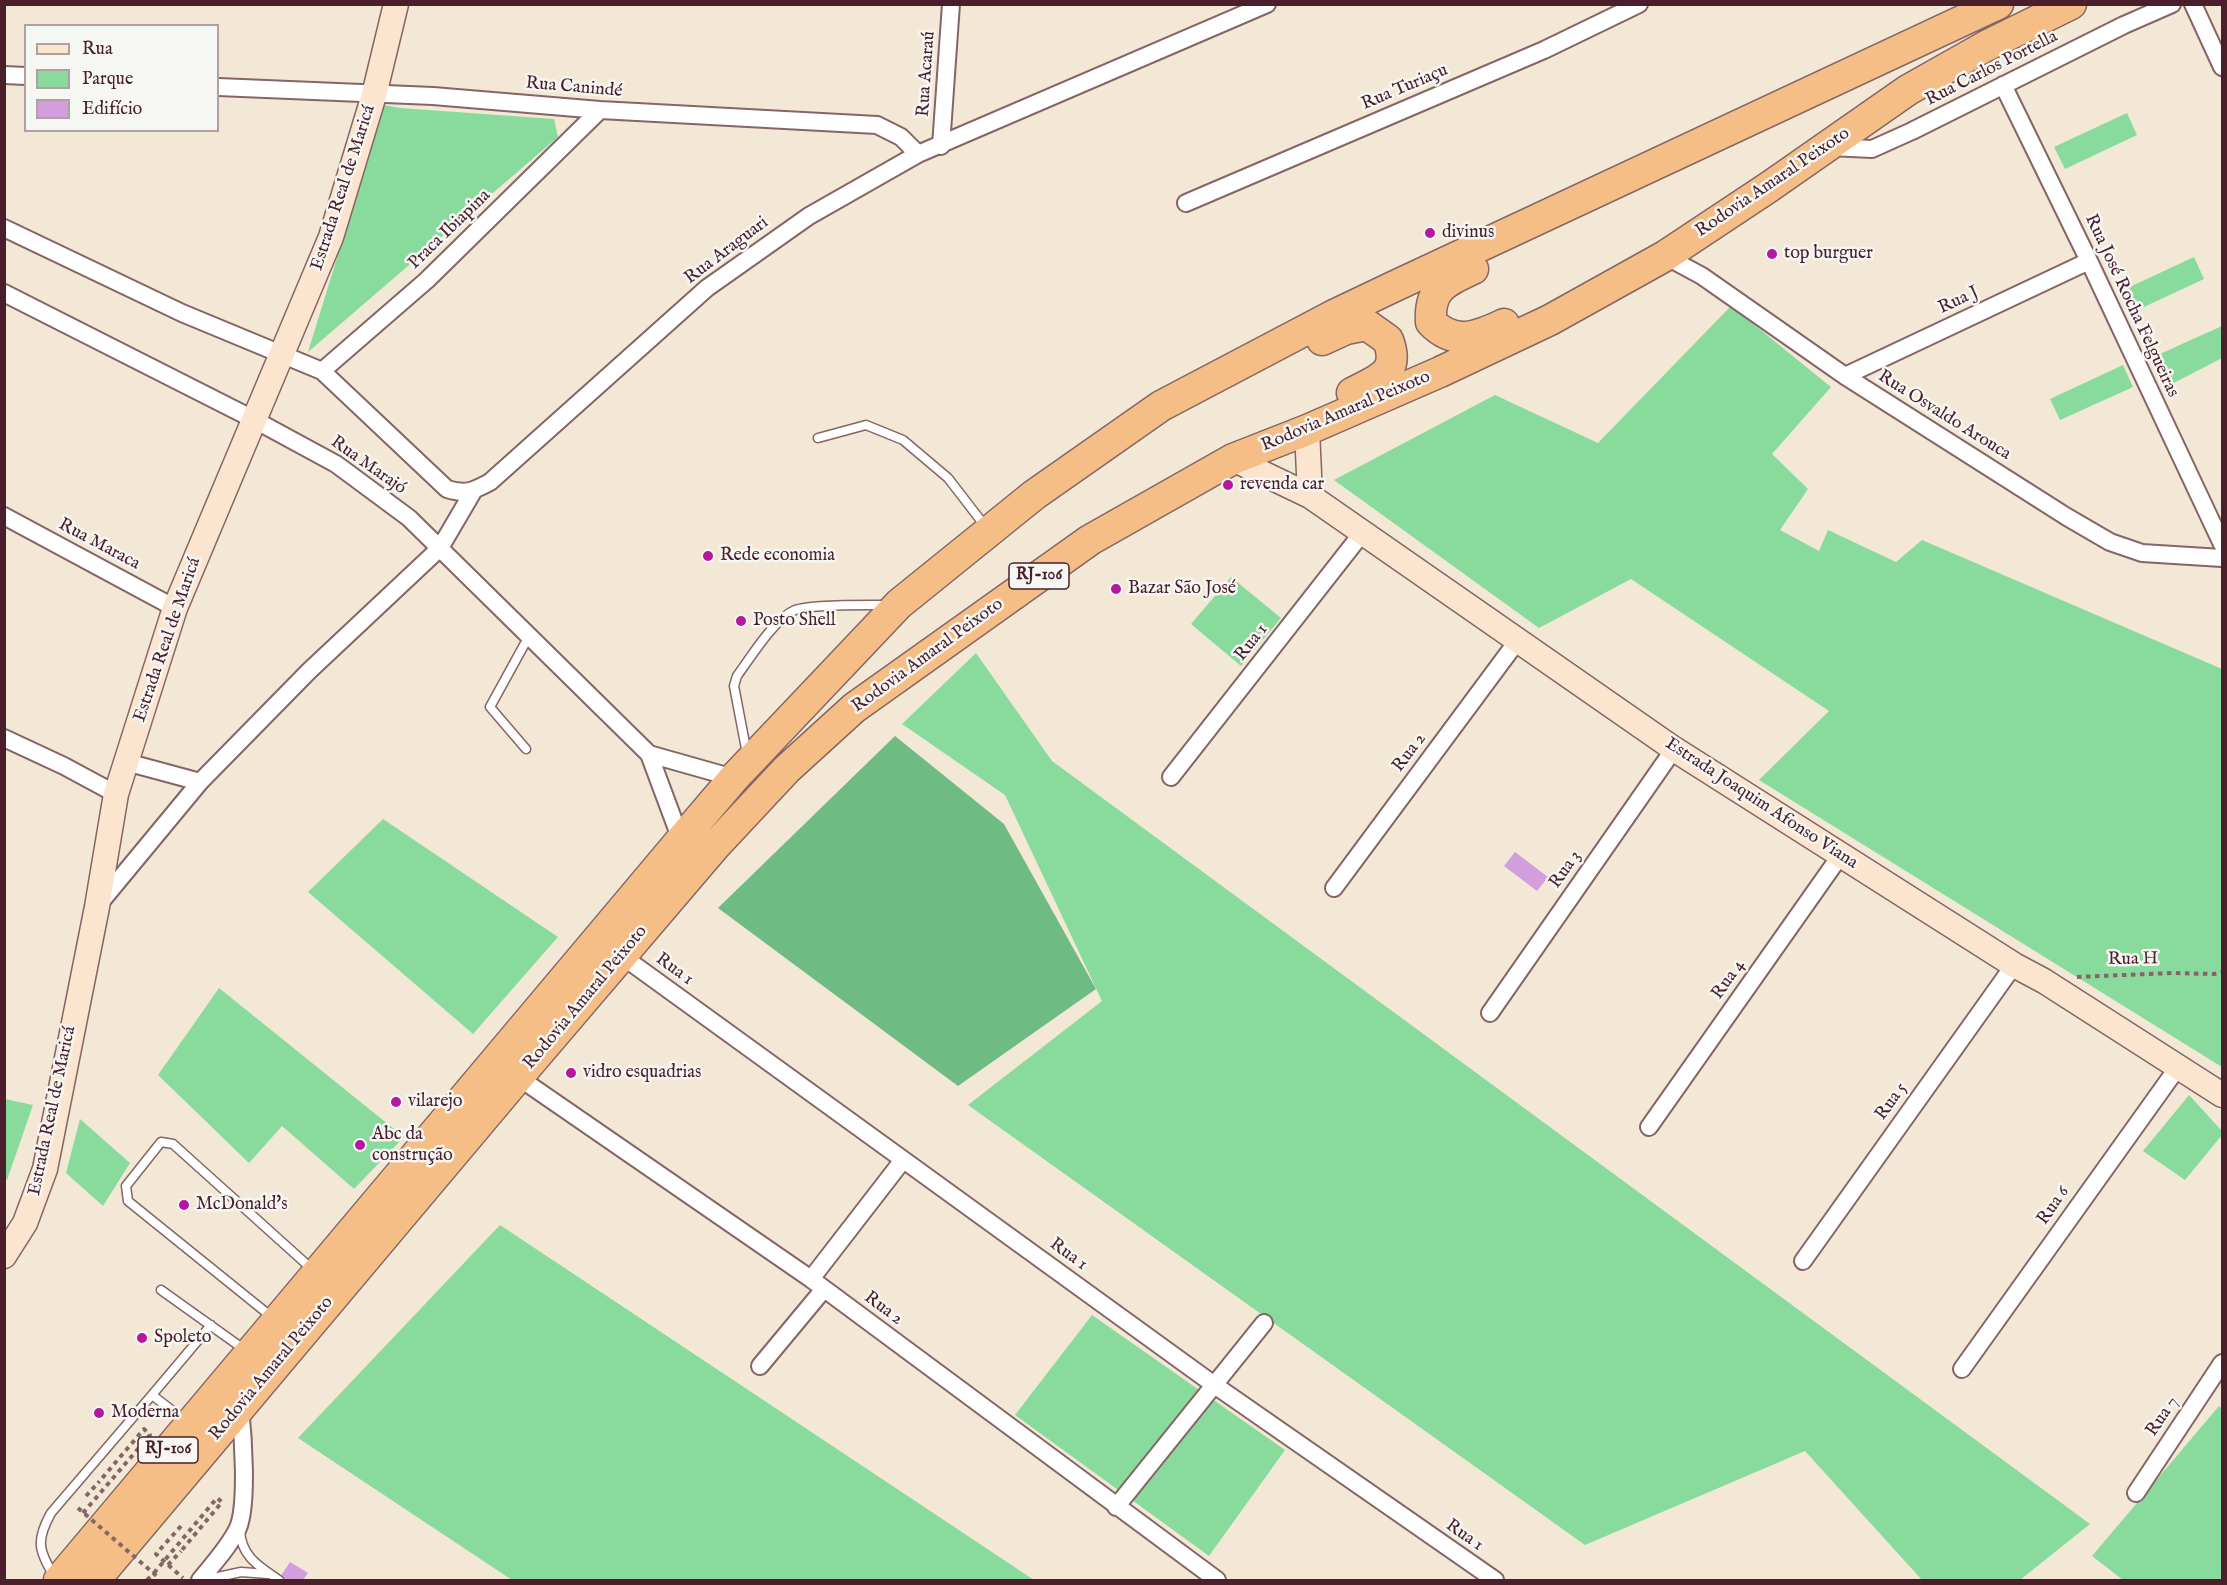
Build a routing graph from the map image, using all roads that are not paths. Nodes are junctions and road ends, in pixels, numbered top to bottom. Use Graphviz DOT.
graph roads {
  1 [pos="396,4"];
  2 [pos="951,4"];
  3 [pos="1267,4"];
  4 [pos="1639,4"];
  5 [pos="1998,4"];
  6 [pos="2071,4"];
  7 [pos="2172,4"];
  8 [pos="2193,4"];
  9 [pos="2223,67"];
  10 [pos="4,75"];
  11 [pos="24,76"];
  12 [pos="2003,85"];
  13 [pos="219,87"];
  14 [pos="374,95"];
  15 [pos="600,110"];
  16 [pos="1862,122"];
  17 [pos="1718,136"];
  18 [pos="941,146"];
  19 [pos="1826,147"];
  20 [pos="918,154"];
  21 [pos="1186,203"];
  22 [pos="4,228"];
  23 [pos="1665,256"];
  24 [pos="2089,261"];
  25 [pos="4,293"];
  26 [pos="282,354"];
  27 [pos="322,371"];
  28 [pos="1845,376"];
  29 [pos="254,419"];
  30 [pos="1307,430"];
  31 [pos="818,438"];
  32 [pos="1233,459"];
  33 [pos="474,490"];
  34 [pos="1310,496"];
  35 [pos="4,516"];
  36 [pos="998,524"];
  37 [pos="1113,526"];
  38 [pos="1363,532"];
  39 [pos="2223,544"];
  40 [pos="440,549"];
  41 [pos="2223,558"];
  42 [pos="899,604"];
  43 [pos="175,608"];
  44 [pos="529,635"];
  45 [pos="1518,640"];
  46 [pos="4,738"];
  47 [pos="526,749"];
  48 [pos="1674,749"];
  49 [pos="649,754"];
  50 [pos="126,762"];
  51 [pos="742,771"];
  52 [pos="1171,777"];
  53 [pos="200,782"];
  54 [pos="116,794"];
  55 [pos="681,840"];
  56 [pos="1840,856"];
  57 [pos="1334,888"];
  58 [pos="97,907"];
  59 [pos="622,956"];
  60 [pos="2014,965"];
  61 [pos="1490,1012"];
  62 [pos="2178,1066"];
  63 [pos="518,1077"];
  64 [pos="2223,1095"];
  65 [pos="1649,1127"];
  66 [pos="903,1160"];
  67 [pos="4,1256"];
  68 [pos="1803,1261"];
  69 [pos="317,1274"];
  70 [pos="818,1284"];
  71 [pos="161,1290"];
  72 [pos="278,1322"];
  73 [pos="1264,1323"];
  74 [pos="211,1325"];
  75 [pos="251,1354"];
  76 [pos="2223,1363"];
  77 [pos="760,1366"];
  78 [pos="1962,1369"];
  79 [pos="1213,1384"];
  80 [pos="152,1395"];
  81 [pos="240,1407"];
  82 [pos="190,1424"];
  83 [pos="2136,1493"];
  84 [pos="1116,1507"];
  85 [pos="240,1521"];
  86 [pos="275,1577"];
  87 [pos="58,1581"];
  88 [pos="95,1581"];
  89 [pos="202,1581"];
  90 [pos="1217,1581"];
  91 [pos="1495,1581"];
  1 -- 14 [label="main road, Estrada Real de Maricá"];
  2 -- 18 [label="street, Rua Acaraú"];
  3 -- 18 [label="street, Rua Araguari"];
  4 -- 21 [label="street, Rua Turiaçu"];
  5 -- 17 [label="highway, Rodovia Amaral Peixoto / RJ-106"];
  6 -- 16 [label="highway, Rodovia Amaral Peixoto / RJ-106"];
  7 -- 12 [label="street, Rua Carlos Portella"];
  8 -- 9 [label="street"];
  10 -- 11 [label="street"];
  12 -- 19 [label="street, Rua Carlos Portella"];
  12 -- 24 [label="street, Rua José Rocha Felgueiras"];
  13 -- 14 [label="street, Rua Canindé"];
  14 -- 15 [label="street, Rua Canindé"];
  14 -- 26 [label="main road, Estrada Real de Maricá"];
  15 -- 20 [label="street, Rua Canindé"];
  15 -- 27 [label="street, Praca Ibiapina"];
  16 -- 17 [label="highway"];
  16 -- 19 [label="highway, Rodovia Amaral Peixoto / RJ-106"];
  17 -- 36 [label="highway, Rodovia Amaral Peixoto / RJ-106"];
  18 -- 20 [label="street, Rua Araguari"];
  19 -- 23 [label="highway, Rodovia Amaral Peixoto / RJ-106"];
  20 -- 33 [label="street, Rua Araguari"];
  22 -- 26 [label="street"];
  23 -- 28 [label="street, Rua Osvaldo Arouca"];
  23 -- 30 [label="highway, Rodovia Amaral Peixoto / RJ-106"];
  24 -- 28 [label="street, Rua J"];
  24 -- 39 [label="street, Rua José Rocha Felgueiras"];
  25 -- 29 [label="street, Rua Marajó"];
  26 -- 27 [label="street"];
  26 -- 29 [label="main road, Estrada Real de Maricá"];
  27 -- 33 [label="street"];
  28 -- 41 [label="street, Rua Osvaldo Arouca"];
  29 -- 40 [label="street, Rua Marajó"];
  29 -- 43 [label="main road, Estrada Real de Maricá"];
  30 -- 32 [label="highway, Rodovia Amaral Peixoto / RJ-106"];
  30 -- 34 [label="main road"];
  31 -- 36 [label="lane"];
  32 -- 34 [label="main road, Estrada Joaquim Afonso Viana"];
  32 -- 37 [label="highway, Rodovia Amaral Peixoto / RJ-106"];
  33 -- 40 [label="street"];
  34 -- 38 [label="main road, Estrada Joaquim Afonso Viana"];
  35 -- 43 [label="street, Rua Maraca"];
  36 -- 37 [label="highway"];
  36 -- 42 [label="highway, Rodovia Amaral Peixoto / RJ-106"];
  37 -- 59 [label="highway, Rodovia Amaral Peixoto / RJ-106"];
  38 -- 45 [label="main road, Estrada Joaquim Afonso Viana"];
  38 -- 52 [label="street, Rua 1"];
  40 -- 44 [label="street, Rua Marajó"];
  40 -- 53 [label="street"];
  42 -- 51 [label="highway, Rodovia Amaral Peixoto / RJ-106"];
  42 -- 51 [label="lane"];
  43 -- 50 [label="main road, Estrada Real de Maricá"];
  44 -- 47 [label="lane"];
  44 -- 49 [label="street, Rua Marajó"];
  45 -- 48 [label="main road, Estrada Joaquim Afonso Viana"];
  45 -- 57 [label="street, Rua 2"];
  46 -- 54 [label="street"];
  48 -- 56 [label="main road, Estrada Joaquim Afonso Viana"];
  48 -- 61 [label="street, Rua 3"];
  49 -- 51 [label="street, Rua Marajó"];
  49 -- 55 [label="street, Rua Marajó"];
  50 -- 53 [label="street"];
  50 -- 54 [label="main road, Estrada Real de Maricá"];
  51 -- 55 [label="highway, Rodovia Amaral Peixoto / RJ-106"];
  53 -- 58 [label="street"];
  54 -- 58 [label="main road, Estrada Real de Maricá"];
  55 -- 69 [label="highway, Rodovia Amaral Peixoto / RJ-106"];
  56 -- 60 [label="main road, Estrada Joaquim Afonso Viana"];
  56 -- 65 [label="street, Rua 4"];
  58 -- 67 [label="main road, Estrada Real de Maricá"];
  59 -- 63 [label="highway, Rodovia Amaral Peixoto / RJ-106"];
  59 -- 66 [label="street, Rua 1"];
  60 -- 62 [label="main road, Estrada Joaquim Afonso Viana"];
  60 -- 68 [label="street, Rua 5"];
  62 -- 64 [label="main road, Estrada Joaquim Afonso Viana"];
  62 -- 78 [label="street, Rua 6"];
  63 -- 70 [label="street, Rua 2"];
  63 -- 81 [label="highway, Rodovia Amaral Peixoto / RJ-106"];
  66 -- 70 [label="street"];
  66 -- 79 [label="street, Rua 1"];
  69 -- 72 [label="highway, Rodovia Amaral Peixoto / RJ-106"];
  69 -- 72 [label="lane"];
  70 -- 77 [label="street"];
  70 -- 84 [label="street, Rua 2"];
  71 -- 74 [label="lane"];
  72 -- 75 [label="highway, Rodovia Amaral Peixoto / RJ-106"];
  73 -- 79 [label="street"];
  74 -- 75 [label="lane"];
  74 -- 80 [label="lane"];
  75 -- 82 [label="highway, Rodovia Amaral Peixoto / RJ-106"];
  76 -- 83 [label="street, Rua 7"];
  79 -- 84 [label="street"];
  79 -- 91 [label="street, Rua 1"];
  80 -- 82 [label="lane"];
  80 -- 87 [label="lane"];
  81 -- 85 [label="street"];
  81 -- 88 [label="highway, Rodovia Amaral Peixoto / RJ-106"];
  82 -- 87 [label="highway, Rodovia Amaral Peixoto / RJ-106"];
  84 -- 90 [label="street, Rua 2"];
  85 -- 86 [label="lane"];
  85 -- 89 [label="street"];
  86 -- 89 [label="lane"];
}
